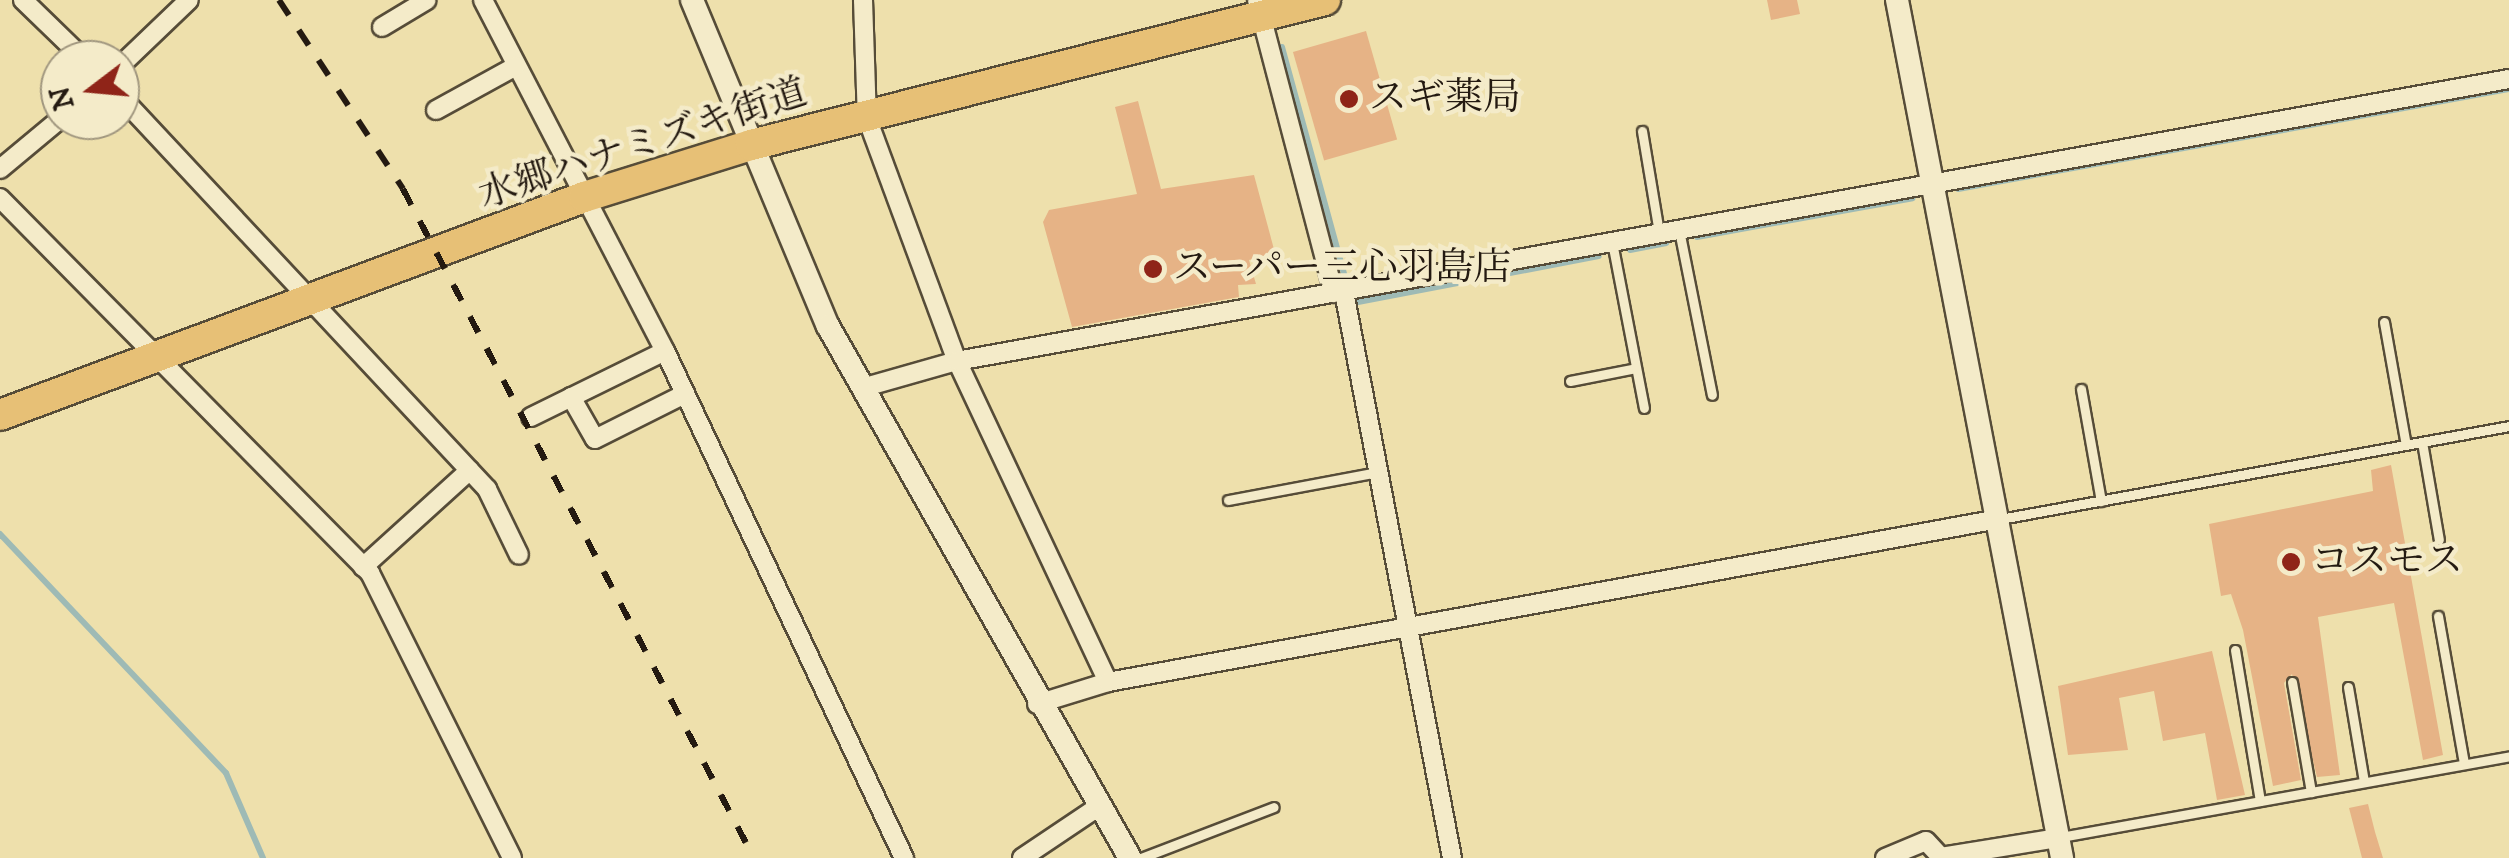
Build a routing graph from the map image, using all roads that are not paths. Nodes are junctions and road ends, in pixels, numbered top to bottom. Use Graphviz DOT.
graph roads {
  1 [pos="23,0"];
  2 [pos="189,0"];
  3 [pos="427,0"];
  4 [pos="484,0"];
  5 [pos="692,0"];
  6 [pos="863,0"];
  7 [pos="1325,0"];
  8 [pos="1897,0"];
  9 [pos="1259,8"];
  10 [pos="382,27"];
  11 [pos="64,40"];
  12 [pos="140,47"];
  13 [pos="516,66"];
  14 [pos="2509,79"];
  15 [pos="436,110"];
  16 [pos="140,118"];
  17 [pos="867,118"];
  18 [pos="1642,131"];
  19 [pos="40,135"];
  20 [pos="751,146"];
  21 [pos="0,169"];
  22 [pos="1936,186"];
  23 [pos="584,198"];
  24 [pos="2,203"];
  25 [pos="1679,230"];
  26 [pos="1659,234"];
  27 [pos="1612,242"];
  28 [pos="1339,292"];
  29 [pos="305,304"];
  30 [pos="2384,322"];
  31 [pos="157,352"];
  32 [pos="665,352"];
  33 [pos="957,361"];
  34 [pos="1636,368"];
  35 [pos="1570,381"];
  36 [pos="862,388"];
  37 [pos="2082,389"];
  38 [pos="684,394"];
  39 [pos="1712,394"];
  40 [pos="571,397"];
  41 [pos="1644,408"];
  42 [pos="0,416"];
  43 [pos="531,417"];
  44 [pos="2509,426"];
  45 [pos="2422,442"];
  46 [pos="2406,444"];
  47 [pos="470,470"];
  48 [pos="1378,472"];
  49 [pos="1228,500"];
  50 [pos="2100,501"];
  51 [pos="1998,520"];
  52 [pos="2440,540"];
  53 [pos="519,555"];
  54 [pos="364,566"];
  55 [pos="2438,616"];
  56 [pos="1408,626"];
  57 [pos="2235,650"];
  58 [pos="1108,682"];
  59 [pos="2292,682"];
  60 [pos="2348,687"];
  61 [pos="1036,704"];
  62 [pos="2509,756"];
  63 [pos="2464,764"];
  64 [pos="2364,782"];
  65 [pos="2310,792"];
  66 [pos="2260,801"];
  67 [pos="1098,807"];
  68 [pos="1274,807"];
  69 [pos="2060,848"];
  70 [pos="512,858"];
  71 [pos="904,858"];
  72 [pos="1022,858"];
  73 [pos="1130,858"];
  74 [pos="1141,858"];
  75 [pos="1452,858"];
  76 [pos="1885,858"];
  1 -- 11 [label="street"];
  2 -- 12 [label="street"];
  3 -- 10 [label="street"];
  4 -- 13 [label="street"];
  5 -- 20 [label="street"];
  6 -- 17 [label="street"];
  7 -- 9 [label="main road, 水郷ハナミズキ街道"];
  8 -- 22 [label="street"];
  9 -- 17 [label="main road, 水郷ハナミズキ街道"];
  9 -- 28 [label="street"];
  13 -- 15 [label="street"];
  13 -- 23 [label="street"];
  14 -- 22 [label="street"];
  16 -- 29 [label="street"];
  17 -- 20 [label="main road, 水郷ハナミズキ街道"];
  17 -- 33 [label="street"];
  18 -- 26 [label="lane"];
  19 -- 21 [label="street"];
  20 -- 23 [label="main road, 水郷ハナミズキ街道"];
  20 -- 36 [label="street"];
  22 -- 25 [label="street"];
  22 -- 51 [label="street"];
  23 -- 29 [label="main road, 水郷ハナミズキ街道"];
  23 -- 32 [label="street"];
  24 -- 31 [label="street"];
  25 -- 26 [label="street"];
  25 -- 39 [label="lane"];
  26 -- 27 [label="street"];
  27 -- 28 [label="street"];
  27 -- 34 [label="lane"];
  28 -- 33 [label="street"];
  28 -- 48 [label="street"];
  29 -- 31 [label="main road, 水郷ハナミズキ街道"];
  29 -- 47 [label="street"];
  30 -- 46 [label="lane"];
  31 -- 42 [label="main road, 水郷ハナミズキ街道"];
  31 -- 54 [label="street"];
  32 -- 38 [label="street"];
  32 -- 40 [label="street"];
  33 -- 36 [label="street"];
  33 -- 58 [label="street"];
  34 -- 35 [label="lane"];
  34 -- 41 [label="lane"];
  36 -- 61 [label="street"];
  37 -- 50 [label="lane"];
  38 -- 40 [label="street"];
  38 -- 71 [label="street"];
  40 -- 43 [label="street"];
  44 -- 45 [label="lane"];
  45 -- 46 [label="lane"];
  45 -- 52 [label="lane"];
  46 -- 50 [label="lane"];
  47 -- 53 [label="street"];
  47 -- 54 [label="street"];
  48 -- 49 [label="lane"];
  48 -- 56 [label="street"];
  50 -- 51 [label="lane"];
  51 -- 56 [label="street"];
  51 -- 69 [label="street"];
  54 -- 70 [label="street"];
  55 -- 63 [label="lane"];
  56 -- 58 [label="street"];
  56 -- 75 [label="street"];
  57 -- 66 [label="lane"];
  58 -- 61 [label="street"];
  59 -- 65 [label="lane"];
  60 -- 64 [label="lane"];
  61 -- 67 [label="street"];
  62 -- 63 [label="lane"];
  63 -- 64 [label="lane"];
  64 -- 65 [label="lane"];
  65 -- 66 [label="lane"];
  66 -- 69 [label="lane"];
  67 -- 72 [label="street"];
  67 -- 73 [label="street"];
  68 -- 74 [label="lane"];
  69 -- 76 [label="street"];
}
